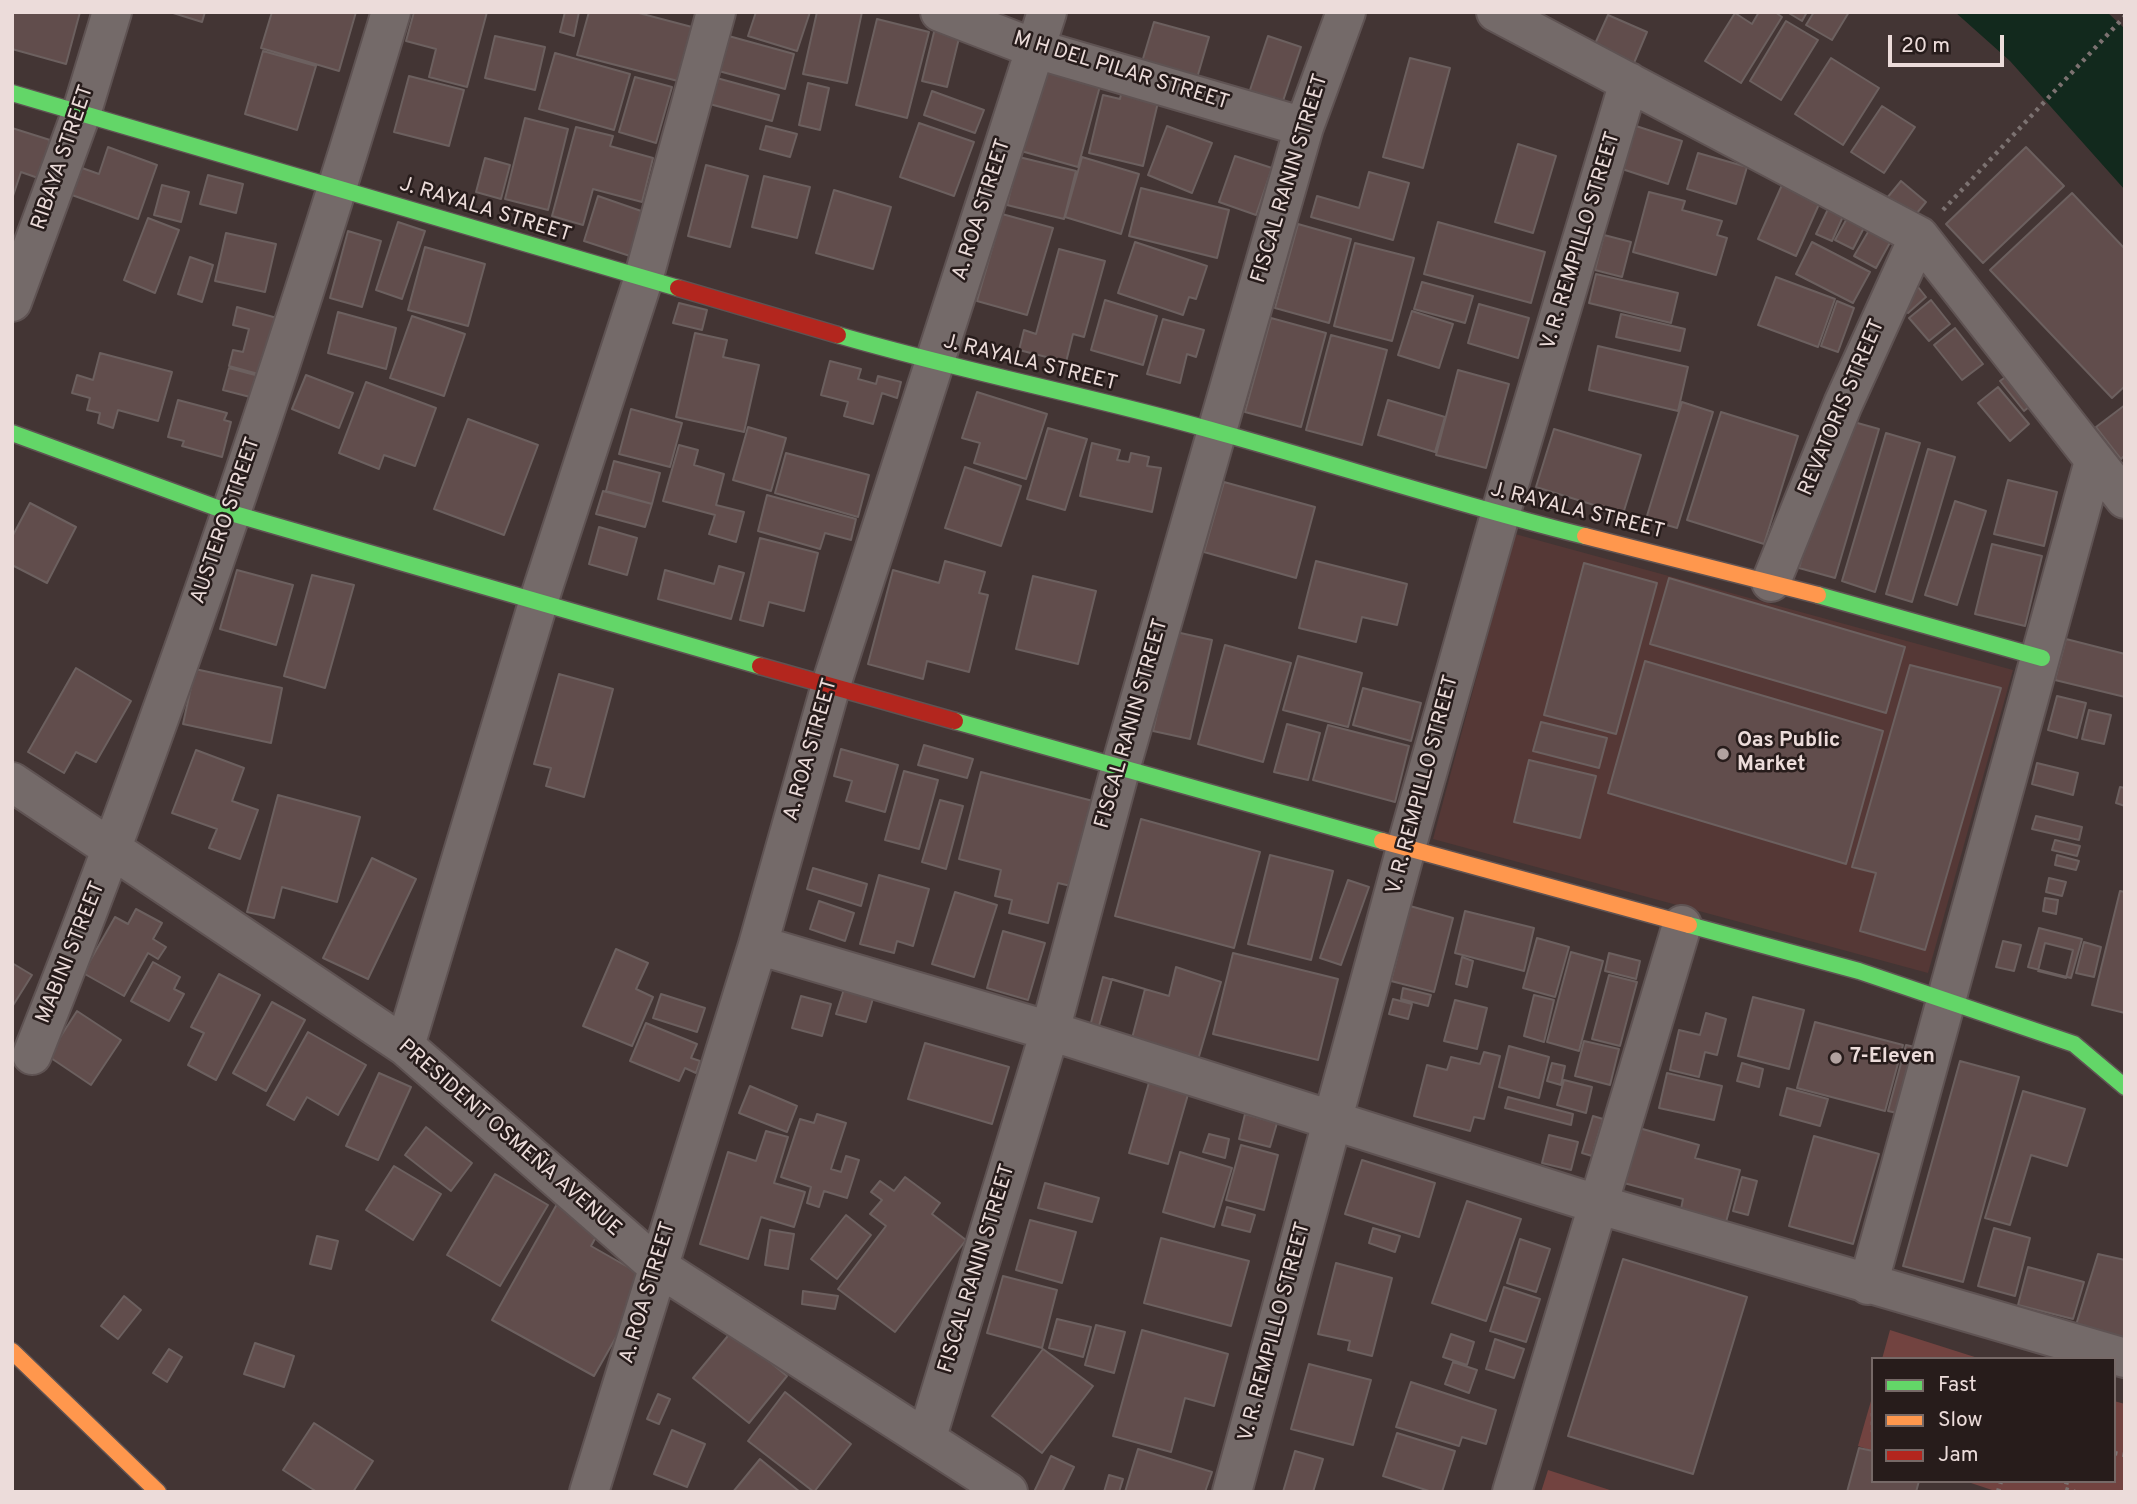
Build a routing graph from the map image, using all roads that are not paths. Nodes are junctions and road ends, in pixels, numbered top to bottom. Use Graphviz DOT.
graph roads {
  1 [pos="113,12"];
  2 [pos="391,12"];
  3 [pos="716,12"];
  4 [pos="940,12"];
  5 [pos="1047,12"];
  6 [pos="1346,12"];
  7 [pos="1496,12"];
  8 [pos="1036,49"];
  9 [pos="1629,82"];
  10 [pos="12,93"];
  11 [pos="82,111"];
  12 [pos="1304,127"];
  13 [pos="337,189"];
  14 [pos="1919,236"];
  15 [pos="643,280"];
  16 [pos="12,302"];
  17 [pos="933,363"];
  18 [pos="1216,431"];
  19 [pos="12,433"];
  20 [pos="2094,461"];
  21 [pos="2125,499"];
  22 [pos="231,513"];
  23 [pos="1500,515"];
  24 [pos="1771,582"];
  25 [pos="538,603"];
  26 [pos="2042,658"];
  27 [pos="831,685"];
  28 [pos="1121,766"];
  29 [pos="12,782"];
  30 [pos="1406,848"];
  31 [pos="113,852"];
  32 [pos="1682,925"];
  33 [pos="758,945"];
  34 [pos="1948,999"];
  35 [pos="1050,1031"];
  36 [pos="405,1046"];
  37 [pos="32,1055"];
  38 [pos="2125,1087"];
  39 [pos="1335,1120"];
  40 [pos="1600,1205"];
  41 [pos="657,1266"];
  42 [pos="1868,1285"];
  43 [pos="12,1351"];
  44 [pos="2125,1358"];
  45 [pos="927,1437"];
  46 [pos="158,1492"];
  47 [pos="589,1492"];
  48 [pos="1008,1492"];
  49 [pos="1232,1492"];
  50 [pos="1512,1492"];
  1 -- 11 [label="street, RIBAYA STREET"];
  2 -- 13 [label="street, AUSTERO STREET"];
  3 -- 15 [label="street"];
  4 -- 8 [label="street, M H DEL PILAR STREET"];
  5 -- 8 [label="street, A. ROA STREET"];
  6 -- 12 [label="street, FISCAL RANIN STREET"];
  7 -- 9 [label="street"];
  8 -- 12 [label="street, M H DEL PILAR STREET"];
  8 -- 17 [label="street, A. ROA STREET"];
  9 -- 14 [label="street"];
  9 -- 23 [label="street, V. R. REMPILLO STREET"];
  10 -- 11 [label="main road, J. RAYALA STREET"];
  11 -- 13 [label="main road, J. RAYALA STREET"];
  11 -- 16 [label="street, RIBAYA STREET"];
  12 -- 18 [label="street, FISCAL RANIN STREET"];
  13 -- 15 [label="main road, J. RAYALA STREET"];
  13 -- 22 [label="street, AUSTERO STREET"];
  14 -- 20 [label="street"];
  14 -- 24 [label="street, REVATORIS STREET"];
  15 -- 17 [label="main road, J. RAYALA STREET"];
  15 -- 25 [label="street"];
  17 -- 18 [label="main road, J. RAYALA STREET"];
  17 -- 27 [label="street, A. ROA STREET"];
  18 -- 23 [label="main road, J. RAYALA STREET"];
  18 -- 28 [label="street, FISCAL RANIN STREET"];
  19 -- 22 [label="main road"];
  20 -- 21 [label="street"];
  20 -- 26 [label="street"];
  22 -- 25 [label="main road"];
  22 -- 31 [label="street, AUSTERO STREET"];
  23 -- 24 [label="main road, J. RAYALA STREET"];
  23 -- 30 [label="street, V. R. REMPILLO STREET"];
  24 -- 26 [label="main road, J. RAYALA STREET"];
  25 -- 27 [label="main road"];
  25 -- 36 [label="street"];
  26 -- 34 [label="street"];
  27 -- 28 [label="main road"];
  27 -- 33 [label="street, A. ROA STREET"];
  28 -- 30 [label="main road"];
  28 -- 35 [label="street, FISCAL RANIN STREET"];
  29 -- 31 [label="street, PRESIDENT OSMEÑA AVENUE"];
  30 -- 32 [label="main road"];
  30 -- 39 [label="street, V. R. REMPILLO STREET"];
  31 -- 36 [label="street, PRESIDENT OSMEÑA AVENUE"];
  31 -- 37 [label="street, MABINI STREET"];
  32 -- 34 [label="main road"];
  32 -- 40 [label="street"];
  33 -- 35 [label="street"];
  33 -- 41 [label="street, A. ROA STREET"];
  34 -- 38 [label="main road"];
  34 -- 42 [label="street"];
  35 -- 39 [label="street"];
  35 -- 45 [label="street, FISCAL RANIN STREET"];
  36 -- 41 [label="street, PRESIDENT OSMEÑA AVENUE"];
  39 -- 40 [label="street"];
  39 -- 49 [label="street, V. R. REMPILLO STREET"];
  40 -- 42 [label="street"];
  40 -- 50 [label="street"];
  41 -- 45 [label="street, PRESIDENT OSMEÑA AVENUE"];
  41 -- 47 [label="street, A. ROA STREET"];
  42 -- 44 [label="street"];
  43 -- 46 [label="main road"];
  45 -- 48 [label="street, PRESIDENT OSMEÑA AVENUE"];
}
